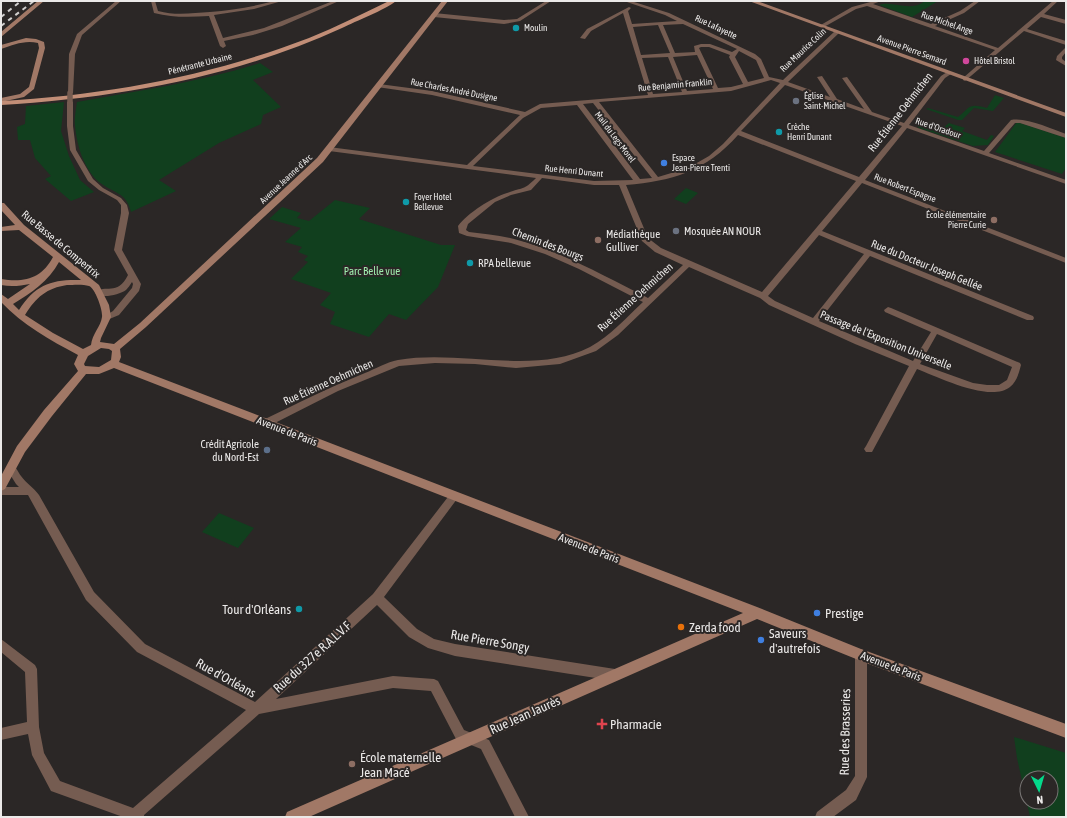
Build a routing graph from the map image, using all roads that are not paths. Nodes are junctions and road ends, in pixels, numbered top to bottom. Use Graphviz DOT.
graph roads {
  1 [pos="119,1"];
  2 [pos="153,1"];
  3 [pos="240,1"];
  4 [pos="280,1"];
  5 [pos="337,1"];
  6 [pos="393,1"];
  7 [pos="445,1"];
  8 [pos="549,1"];
  9 [pos="626,1"];
  10 [pos="752,1"];
  11 [pos="879,1"];
  12 [pos="978,1"];
  13 [pos="1056,1"];
  14 [pos="40,2"];
  15 [pos="636,4"];
  16 [pos="867,4"];
  17 [pos="243,8"];
  18 [pos="625,10"];
  19 [pos="211,13"];
  20 [pos="1041,14"];
  21 [pos="434,16"];
  22 [pos="684,22"];
  23 [pos="1066,22"];
  24 [pos="660,24"];
  25 [pos="630,26"];
  26 [pos="822,26"];
  27 [pos="931,26"];
  28 [pos="1024,29"];
  29 [pos="837,32"];
  30 [pos="1,35"];
  31 [pos="583,38"];
  32 [pos="221,40"];
  33 [pos="1066,43"];
  34 [pos="223,46"];
  35 [pos="1,47"];
  36 [pos="741,49"];
  37 [pos="1066,49"];
  38 [pos="1000,50"];
  39 [pos="698,53"];
  40 [pos="733,54"];
  41 [pos="671,55"];
  42 [pos="640,57"];
  43 [pos="1066,64"];
  44 [pos="948,73"];
  45 [pos="820,77"];
  46 [pos="767,78"];
  47 [pos="845,78"];
  48 [pos="965,79"];
  49 [pos="782,83"];
  50 [pos="747,85"];
  51 [pos="378,86"];
  52 [pos="716,90"];
  53 [pos="685,93"];
  54 [pos="651,96"];
  55 [pos="595,101"];
  56 [pos="1,102"];
  57 [pos="578,102"];
  58 [pos="836,102"];
  59 [pos="525,114"];
  60 [pos="871,114"];
  61 [pos="1066,115"];
  62 [pos="905,126"];
  63 [pos="737,132"];
  64 [pos="1066,136"];
  65 [pos="329,149"];
  66 [pos="985,153"];
  67 [pos="468,167"];
  68 [pos="1066,174"];
  69 [pos="540,177"];
  70 [pos="656,179"];
  71 [pos="860,180"];
  72 [pos="1064,181"];
  73 [pos="638,182"];
  74 [pos="622,183"];
  75 [pos="3,210"];
  76 [pos="21,227"];
  77 [pos="1,229"];
  78 [pos="817,232"];
  79 [pos="868,253"];
  80 [pos="58,256"];
  81 [pos="1066,261"];
  82 [pos="688,264"];
  83 [pos="132,275"];
  84 [pos="44,276"];
  85 [pos="1,282"];
  86 [pos="91,283"];
  87 [pos="99,293"];
  88 [pos="763,296"];
  89 [pos="4,300"];
  90 [pos="648,301"];
  91 [pos="888,310"];
  92 [pos="20,316"];
  93 [pos="107,317"];
  94 [pos="1030,318"];
  95 [pos="814,322"];
  96 [pos="936,330"];
  97 [pos="95,347"];
  98 [pos="115,348"];
  99 [pos="84,354"];
  100 [pos="113,364"];
  101 [pos="914,366"];
  102 [pos="84,370"];
  103 [pos="266,423"];
  104 [pos="869,448"];
  105 [pos="11,468"];
  106 [pos="1,486"];
  107 [pos="1,491"];
  108 [pos="31,491"];
  109 [pos="454,496"];
  110 [pos="377,598"];
  111 [pos="757,613"];
  112 [pos="1,645"];
  113 [pos="861,655"];
  114 [pos="615,675"];
  115 [pos="255,709"];
  116 [pos="34,728"];
  117 [pos="1066,731"];
  118 [pos="1,734"];
  119 [pos="471,739"];
  120 [pos="136,816"];
  121 [pos="292,817"];
  122 [pos="522,817"];
  123 [pos="822,817"];
  1 -- 83 [label="street, bridge"];
  2 -- 19 [label="street"];
  3 -- 17 [label="street"];
  4 -- 17 [label="street"];
  5 -- 32 [label="street"];
  6 -- 56 [label="main road, Pénétrante Urbaine"];
  7 -- 21 [label="main road, Avenue Jeanne d'Arc"];
  8 -- 21 [label="street"];
  9 -- 15 [label="street, Rue Lafayette"];
  10 -- 26 [label="main road, Avenue Pierre Semard"];
  11 -- 16 [label="street"];
  12 -- 27 [label="street"];
  13 -- 20 [label="street"];
  14 -- 30 [label="main road"];
  15 -- 18 [label="street"];
  15 -- 22 [label="street, Rue Lafayette"];
  16 -- 26 [label="street"];
  16 -- 27 [label="street, Rue Michel Ange"];
  17 -- 19 [label="street"];
  18 -- 25 [label="street"];
  18 -- 31 [label="street"];
  19 -- 32 [label="street"];
  20 -- 23 [label="street"];
  20 -- 28 [label="street"];
  21 -- 51 [label="main road, Avenue Jeanne d'Arc"];
  22 -- 24 [label="street, Rue Lafayette"];
  22 -- 36 [label="street, Rue Lafayette"];
  24 -- 25 [label="street, Rue Lafayette"];
  24 -- 41 [label="street"];
  25 -- 42 [label="street"];
  26 -- 29 [label="main road, Avenue Pierre Semard"];
  27 -- 38 [label="street, Rue Michel Ange"];
  28 -- 33 [label="street"];
  28 -- 38 [label="street"];
  29 -- 44 [label="main road, Avenue Pierre Semard"];
  29 -- 49 [label="street, Rue Maurice Colin"];
  32 -- 34 [label="street"];
  35 -- 56 [label="main road"];
  36 -- 40 [label="street, Rue Lafayette"];
  36 -- 46 [label="street, Rue Lafayette"];
  37 -- 43 [label="street"];
  38 -- 48 [label="street"];
  39 -- 40 [label="street, Rue Lafayette"];
  39 -- 41 [label="street, Rue Lafayette"];
  39 -- 52 [label="street"];
  40 -- 50 [label="street, Rue Lafayette"];
  41 -- 42 [label="street, Rue Lafayette"];
  41 -- 53 [label="street"];
  42 -- 54 [label="street"];
  44 -- 48 [label="main road, Avenue Pierre Semard"];
  44 -- 62 [label="street, Rue Étienne Oehmichen"];
  45 -- 58 [label="street"];
  46 -- 49 [label="street"];
  46 -- 50 [label="street, Rue Benjamin Franklin"];
  47 -- 60 [label="street"];
  48 -- 61 [label="main road, Avenue Pierre Semard"];
  49 -- 58 [label="street, Rue d'Oradour"];
  49 -- 63 [label="street, Rue Henri Dunant"];
  50 -- 52 [label="street, Rue Benjamin Franklin"];
  51 -- 59 [label="street, Rue Charles André Dusigne"];
  51 -- 65 [label="main road, Avenue Jeanne d'Arc"];
  52 -- 53 [label="street, Rue Benjamin Franklin"];
  53 -- 54 [label="street, Rue Benjamin Franklin"];
  54 -- 55 [label="street, Rue Benjamin Franklin"];
  55 -- 57 [label="street, Rue Benjamin Franklin"];
  55 -- 70 [label="street, Mail du Legs Morel"];
  57 -- 59 [label="street, Rue Benjamin Franklin"];
  57 -- 73 [label="street, Mail du Legs Morel"];
  58 -- 60 [label="street, Rue d'Oradour"];
  59 -- 67 [label="street, Rue Benjamin Franklin"];
  60 -- 62 [label="street, Rue d'Oradour"];
  62 -- 66 [label="street, Rue d'Oradour"];
  62 -- 71 [label="street, Rue Étienne Oehmichen"];
  63 -- 70 [label="street, Rue Henri Dunant"];
  63 -- 71 [label="street, Rue Robert Espagne"];
  64 -- 66 [label="street"];
  65 -- 67 [label="street, Rue Henri Dunant"];
  65 -- 98 [label="main road, Avenue Jeanne d'Arc"];
  66 -- 72 [label="street, Rue d'Oradour"];
  67 -- 69 [label="street, Rue Henri Dunant"];
  68 -- 72 [label="street"];
  69 -- 74 [label="street, Rue Henri Dunant"];
  69 -- 90 [label="street, Chemin des Bourgs"];
  70 -- 73 [label="street, Rue Henri Dunant"];
  71 -- 78 [label="street, Rue Étienne Oehmichen"];
  71 -- 81 [label="street, Rue Robert Espagne"];
  73 -- 74 [label="street, Rue Henri Dunant"];
  74 -- 82 [label="street"];
  75 -- 76 [label="main road, Rue Basse de Compertrix"];
  76 -- 77 [label="main road"];
  76 -- 80 [label="main road, Rue Basse de Compertrix"];
  78 -- 79 [label="street, Rue du Docteur Joseph Gellée"];
  78 -- 88 [label="street, Rue Étienne Oehmichen"];
  79 -- 94 [label="street, Rue du Docteur Joseph Gellée"];
  79 -- 95 [label="street"];
  80 -- 84 [label="main road"];
  80 -- 86 [label="main road, Rue Basse de Compertrix"];
  82 -- 88 [label="street, Rue Étienne Oehmichen"];
  82 -- 90 [label="street, Rue Étienne Oehmichen"];
  83 -- 87 [label="street"];
  83 -- 93 [label="street"];
  84 -- 85 [label="main road"];
  84 -- 89 [label="main road"];
  86 -- 87 [label="main road, Rue Basse de Compertrix"];
  86 -- 92 [label="main road"];
  87 -- 93 [label="main road, Rue Basse de Compertrix"];
  88 -- 95 [label="street, Passage de l'Exposition Universelle"];
  89 -- 92 [label="main road"];
  90 -- 103 [label="street, Rue Étienne Oehmichen"];
  91 -- 96 [label="street"];
  92 -- 99 [label="main road"];
  93 -- 97 [label="main road"];
  95 -- 101 [label="street, Passage de l'Exposition Universelle"];
  96 -- 101 [label="street"];
  96 -- 101 [label="street, Passage de l'Exposition Universelle"];
  97 -- 98 [label="main road"];
  97 -- 99 [label="main road"];
  98 -- 100 [label="main road"];
  99 -- 102 [label="main road"];
  100 -- 102 [label="main road"];
  100 -- 103 [label="main road, Avenue de Paris"];
  101 -- 104 [label="street"];
  102 -- 105 [label="main road"];
  103 -- 109 [label="main road, Avenue de Paris"];
  105 -- 106 [label="main road"];
  105 -- 108 [label="street, Rue d'Orléans"];
  107 -- 108 [label="street"];
  108 -- 115 [label="street, Rue d'Orléans"];
  109 -- 110 [label="street, Rue du 327e R.A.L.V.F"];
  109 -- 111 [label="main road, Avenue de Paris"];
  110 -- 114 [label="street, Rue Pierre Songy"];
  110 -- 115 [label="street, Rue du 327e R.A.L.V.F"];
  111 -- 113 [label="main road, Avenue de Paris"];
  111 -- 114 [label="main road, Rue Jean Jaurès"];
  112 -- 116 [label="street"];
  113 -- 117 [label="main road, Avenue de Paris"];
  113 -- 123 [label="street, Rue des Brasseries"];
  114 -- 119 [label="main road, Rue Jean Jaurès"];
  115 -- 119 [label="street, Rue d'Orléans"];
  115 -- 120 [label="street, Rue du 327e R.A.L.V.F"];
  116 -- 118 [label="street"];
  116 -- 120 [label="street"];
  119 -- 121 [label="main road, Rue Jean Jaurès"];
  119 -- 122 [label="street, Rue d'Orléans"];
}
